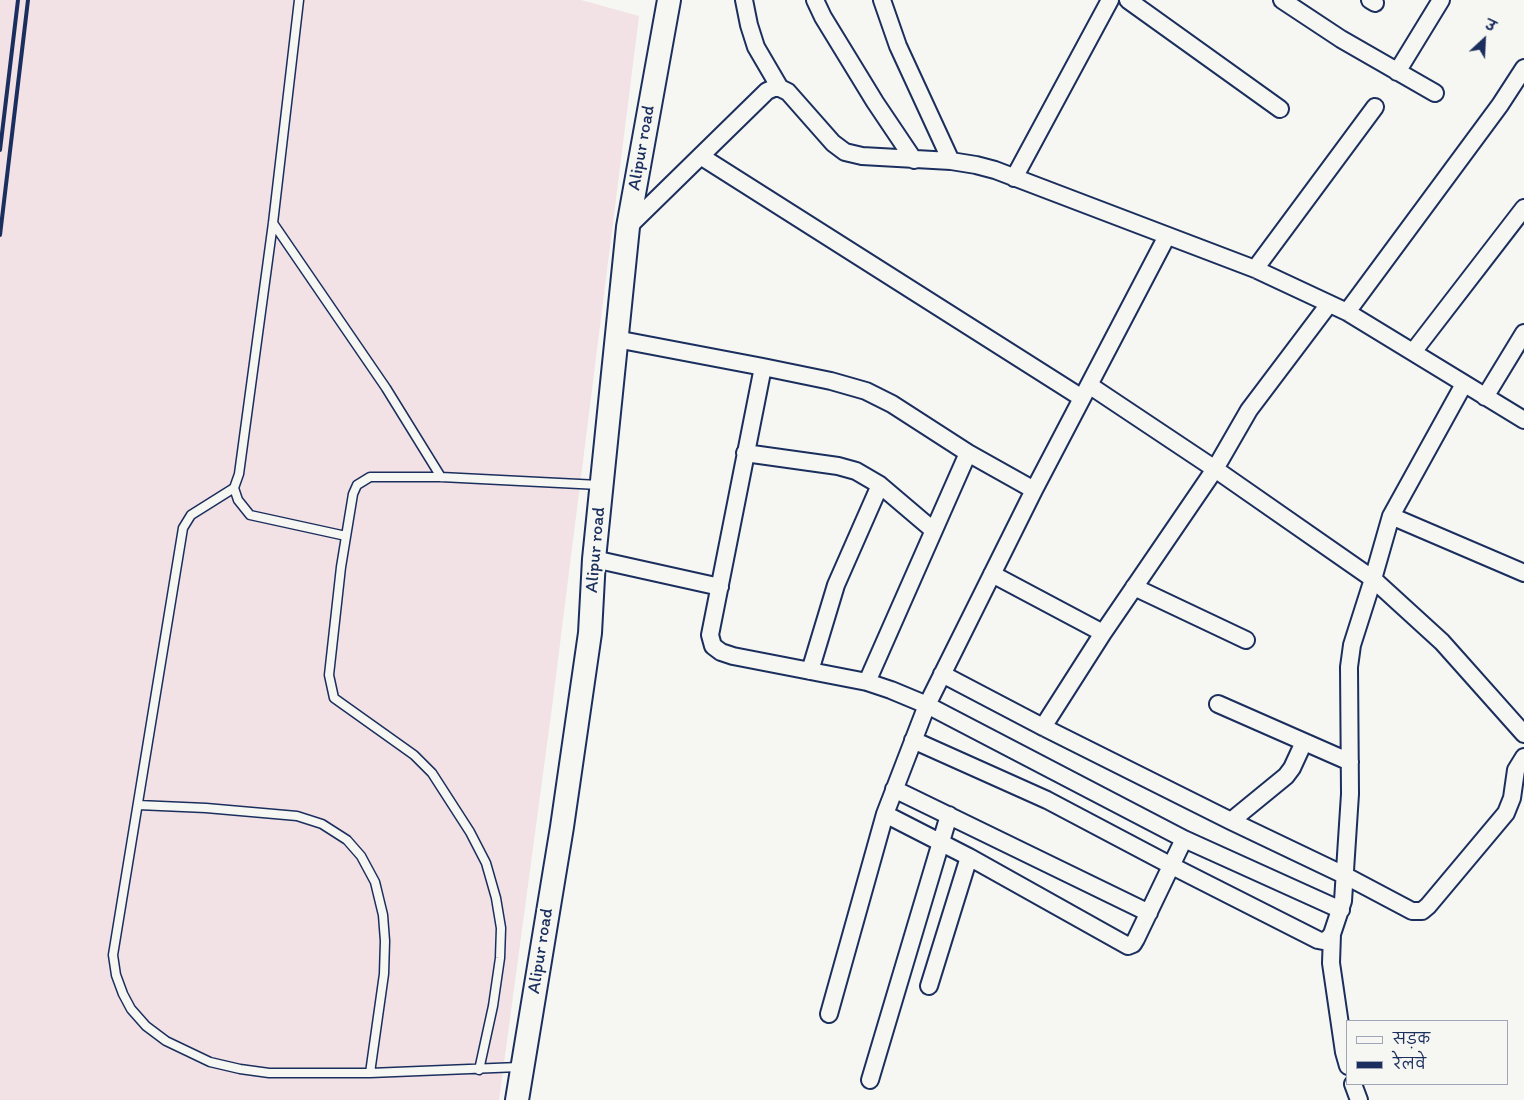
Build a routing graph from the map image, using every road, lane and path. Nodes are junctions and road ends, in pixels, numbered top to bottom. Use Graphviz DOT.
graph roads {
  1 [pos="299,0"];
  2 [pos="669,0"];
  3 [pos="744,0"];
  4 [pos="815,0"];
  5 [pos="882,0"];
  6 [pos="1110,0"];
  7 [pos="1128,0"];
  8 [pos="1282,0"];
  9 [pos="1442,0"];
  10 [pos="1524,68"];
  11 [pos="1398,72"];
  12 [pos="780,88"];
  13 [pos="1435,93"];
  14 [pos="1375,107"];
  15 [pos="1280,109"];
  16 [pos="702,157"];
  17 [pos="914,160"];
  18 [pos="951,161"];
  19 [pos="1014,178"];
  20 [pos="1524,208"];
  21 [pos="273,223"];
  22 [pos="628,227"];
  23 [pos="1166,236"];
  24 [pos="1255,269"];
  25 [pos="1329,304"];
  26 [pos="1347,312"];
  27 [pos="1524,334"];
  28 [pos="616,340"];
  29 [pos="1413,352"];
  30 [pos="763,367"];
  31 [pos="1464,384"];
  32 [pos="1086,391"];
  33 [pos="1485,397"];
  34 [pos="1524,420"];
  35 [pos="745,452"];
  36 [pos="968,453"];
  37 [pos="1215,469"];
  38 [pos="441,477"];
  39 [pos="601,485"];
  40 [pos="880,486"];
  41 [pos="234,488"];
  42 [pos="1034,490"];
  43 [pos="1391,516"];
  44 [pos="933,530"];
  45 [pos="346,536"];
  46 [pos="594,559"];
  47 [pos="1524,573"];
  48 [pos="992,574"];
  49 [pos="1373,580"];
  50 [pos="720,587"];
  51 [pos="1134,587"];
  52 [pos="1103,633"];
  53 [pos="1246,640"];
  54 [pos="810,672"];
  55 [pos="942,674"];
  56 [pos="867,682"];
  57 [pos="1218,704"];
  58 [pos="927,705"];
  59 [pos="1043,727"];
  60 [pos="1524,734"];
  61 [pos="913,740"];
  62 [pos="1304,742"];
  63 [pos="1524,756"];
  64 [pos="1350,762"];
  65 [pos="894,788"];
  66 [pos="138,805"];
  67 [pos="885,814"];
  68 [pos="949,815"];
  69 [pos="1230,821"];
  70 [pos="1184,839"];
  71 [pos="942,843"];
  72 [pos="969,857"];
  73 [pos="1172,866"];
  74 [pos="1344,875"];
  75 [pos="1341,910"];
  76 [pos="1149,913"];
  77 [pos="1332,934"];
  78 [pos="929,986"];
  79 [pos="829,1014"];
  80 [pos="1346,1059"];
  81 [pos="522,1067"];
  82 [pos="479,1070"];
  83 [pos="370,1074"];
  84 [pos="870,1080"];
  85 [pos="1353,1085"];
  86 [pos="517,1100"];
  87 [pos="1359,1100"];
  1 -- 21 [label="lane"];
  2 -- 22 [label="street, Alipur road"];
  3 -- 12 [label="street"];
  4 -- 17 [label="street"];
  5 -- 18 [label="street"];
  6 -- 19 [label="street"];
  7 -- 15 [label="street"];
  8 -- 11 [label="street"];
  9 -- 11 [label="street"];
  10 -- 26 [label="street"];
  11 -- 13 [label="street"];
  12 -- 16 [label="street"];
  12 -- 17 [label="street"];
  14 -- 24 [label="street"];
  16 -- 22 [label="street"];
  16 -- 32 [label="street"];
  17 -- 18 [label="street"];
  18 -- 19 [label="street"];
  19 -- 23 [label="street"];
  20 -- 29 [label="street"];
  21 -- 38 [label="lane"];
  21 -- 41 [label="lane"];
  22 -- 28 [label="street, Alipur road"];
  23 -- 24 [label="street"];
  23 -- 32 [label="street"];
  24 -- 25 [label="street"];
  25 -- 26 [label="street"];
  25 -- 37 [label="street"];
  26 -- 29 [label="street"];
  27 -- 33 [label="street"];
  28 -- 30 [label="street"];
  28 -- 39 [label="street, Alipur road"];
  29 -- 31 [label="street"];
  30 -- 35 [label="street"];
  30 -- 36 [label="street"];
  31 -- 33 [label="street"];
  31 -- 43 [label="street"];
  32 -- 37 [label="street"];
  32 -- 42 [label="street"];
  33 -- 34 [label="street"];
  35 -- 40 [label="street"];
  35 -- 50 [label="street"];
  36 -- 42 [label="street"];
  36 -- 44 [label="street"];
  37 -- 49 [label="street"];
  37 -- 51 [label="street"];
  38 -- 39 [label="lane"];
  38 -- 45 [label="lane"];
  39 -- 46 [label="street, Alipur road"];
  40 -- 44 [label="street"];
  40 -- 54 [label="street"];
  41 -- 45 [label="lane"];
  41 -- 66 [label="lane"];
  42 -- 48 [label="street"];
  43 -- 47 [label="street"];
  43 -- 49 [label="street"];
  44 -- 56 [label="street"];
  45 -- 82 [label="lane"];
  46 -- 50 [label="street"];
  46 -- 81 [label="street, Alipur road"];
  48 -- 52 [label="street"];
  48 -- 55 [label="street"];
  49 -- 60 [label="street"];
  49 -- 64 [label="street"];
  50 -- 54 [label="street"];
  51 -- 52 [label="street"];
  51 -- 53 [label="street"];
  52 -- 59 [label="street"];
  54 -- 56 [label="street"];
  55 -- 58 [label="street"];
  55 -- 59 [label="street"];
  56 -- 58 [label="street"];
  57 -- 62 [label="street"];
  58 -- 61 [label="street"];
  58 -- 70 [label="street"];
  59 -- 69 [label="street"];
  61 -- 65 [label="street"];
  61 -- 73 [label="street"];
  62 -- 64 [label="street"];
  62 -- 69 [label="street"];
  63 -- 74 [label="street"];
  64 -- 74 [label="street"];
  65 -- 67 [label="street"];
  65 -- 68 [label="street"];
  66 -- 83 [label="lane"];
  66 -- 83 [label="lane"];
  67 -- 71 [label="street"];
  67 -- 79 [label="street"];
  68 -- 71 [label="street"];
  68 -- 76 [label="street"];
  69 -- 74 [label="street"];
  70 -- 73 [label="street"];
  70 -- 75 [label="street"];
  71 -- 72 [label="street"];
  71 -- 84 [label="street"];
  72 -- 76 [label="street"];
  72 -- 78 [label="street"];
  73 -- 76 [label="street"];
  73 -- 77 [label="street"];
  74 -- 75 [label="street"];
  75 -- 77 [label="street"];
  77 -- 80 [label="street"];
  81 -- 82 [label="lane"];
  81 -- 86 [label="street, Alipur road"];
  82 -- 83 [label="lane"];
  85 -- 87 [label="street"];
}
